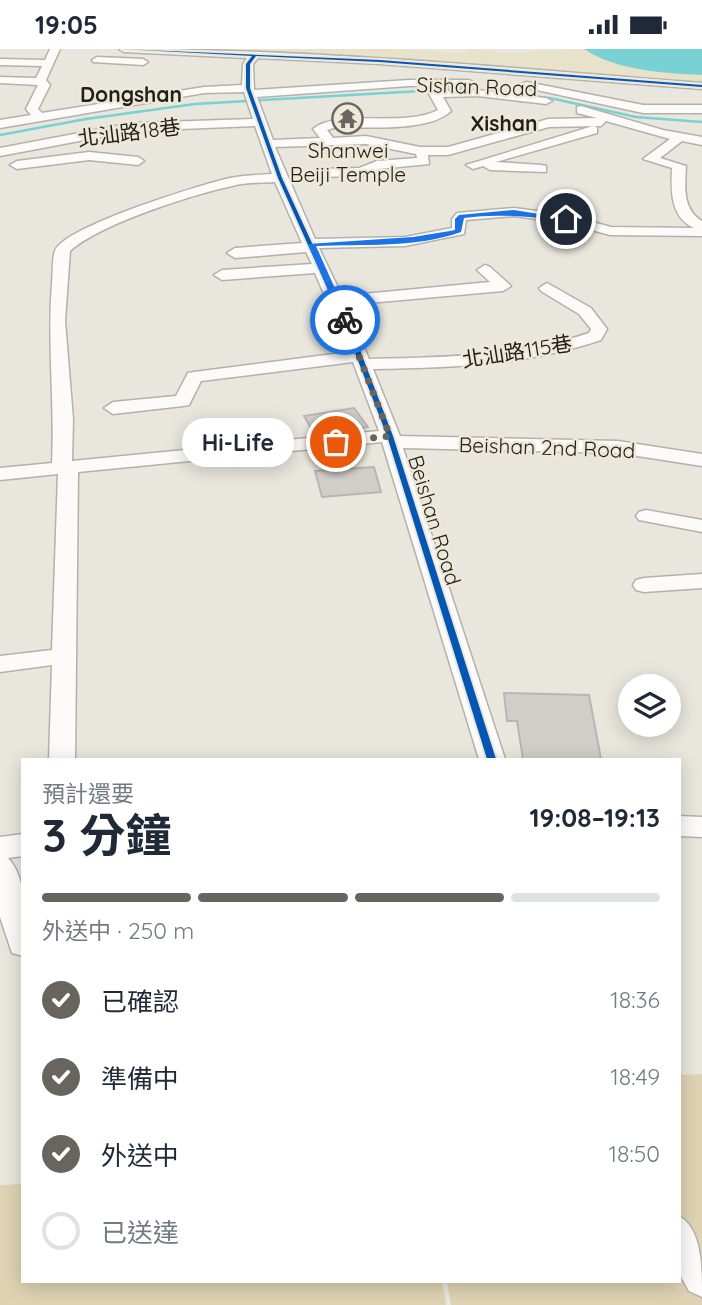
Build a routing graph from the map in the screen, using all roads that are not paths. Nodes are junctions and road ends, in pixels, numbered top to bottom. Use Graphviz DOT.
graph roads {
  1 [pos="55,49"];
  2 [pos="124,49"];
  3 [pos="184,52"];
  4 [pos="254,55"];
  5 [pos="97,60"];
  6 [pos="0,62"];
  7 [pos="48,63"];
  8 [pos="572,76"];
  9 [pos="0,80"];
  10 [pos="40,81"];
  11 [pos="702,86"];
  12 [pos="555,91"];
  13 [pos="251,95"];
  14 [pos="702,109"];
  15 [pos="0,111"];
  16 [pos="35,113"];
  17 [pos="522,115"];
  18 [pos="627,115"];
  19 [pos="260,122"];
  20 [pos="548,123"];
  21 [pos="0,124"];
  22 [pos="677,136"];
  23 [pos="702,141"];
  24 [pos="330,142"];
  25 [pos="267,144"];
  26 [pos="468,146"];
  27 [pos="0,152"];
  28 [pos="420,152"];
  29 [pos="498,157"];
  30 [pos="138,160"];
  31 [pos="473,165"];
  32 [pos="0,168"];
  33 [pos="541,169"];
  34 [pos="318,173"];
  35 [pos="280,178"];
  36 [pos="481,180"];
  37 [pos="702,226"];
  38 [pos="702,232"];
  39 [pos="312,246"];
  40 [pos="235,253"];
  41 [pos="322,268"];
  42 [pos="485,270"];
  43 [pos="222,275"];
  44 [pos="547,288"];
  45 [pos="337,301"];
  46 [pos="361,360"];
  47 [pos="113,408"];
  48 [pos="391,439"];
  49 [pos="702,460"];
  50 [pos="65,468"];
  51 [pos="0,474"];
  52 [pos="646,516"];
  53 [pos="702,526"];
  54 [pos="702,581"];
  55 [pos="643,585"];
  56 [pos="65,656"];
  57 [pos="0,664"];
  58 [pos="62,758"];
  59 [pos="492,758"];
  60 [pos="681,826"];
  61 [pos="702,827"];
  62 [pos="21,845"];
  63 [pos="0,848"];
  64 [pos="0,866"];
  65 [pos="21,937"];
  66 [pos="681,1238"];
  67 [pos="702,1278"];
  1 -- 7 [label="street"];
  2 -- 3 [label="street"];
  3 -- 4 [label="street"];
  3 -- 5 [label="street"];
  4 -- 8 [label="street"];
  4 -- 13 [label="street"];
  6 -- 7 [label="street"];
  7 -- 10 [label="street"];
  8 -- 11 [label="street"];
  8 -- 12 [label="street"];
  9 -- 10 [label="street"];
  10 -- 16 [label="street"];
  12 -- 13 [label="street, Sishan Road"];
  12 -- 18 [label="street, Sishan Road"];
  13 -- 16 [label="street, Sishan Road"];
  13 -- 19 [label="street, Beishan Road"];
  14 -- 18 [label="street, Sishan Road"];
  15 -- 16 [label="street"];
  16 -- 21 [label="street"];
  17 -- 20 [label="street"];
  18 -- 20 [label="street"];
  18 -- 22 [label="street"];
  18 -- 24 [label="street"];
  18 -- 29 [label="street"];
  19 -- 25 [label="street, Beishan Road"];
  19 -- 27 [label="street, 北汕路18巷"];
  20 -- 26 [label="street"];
  22 -- 23 [label="street"];
  22 -- 37 [label="street"];
  24 -- 25 [label="street"];
  24 -- 28 [label="street"];
  25 -- 35 [label="street, Beishan Road"];
  26 -- 28 [label="street"];
  26 -- 29 [label="street"];
  28 -- 34 [label="street"];
  29 -- 31 [label="street"];
  30 -- 32 [label="street, 北汕路18巷"];
  31 -- 33 [label="street"];
  31 -- 36 [label="street"];
  35 -- 39 [label="street, Beishan Road"];
  35 -- 50 [label="street"];
  38 -- 39 [label="street"];
  39 -- 40 [label="street"];
  39 -- 41 [label="street, Beishan Road"];
  41 -- 43 [label="street"];
  41 -- 45 [label="street, Beishan Road"];
  42 -- 45 [label="street"];
  44 -- 46 [label="street, 北汕路115巷"];
  45 -- 46 [label="street, Beishan Road"];
  46 -- 47 [label="street"];
  46 -- 48 [label="street, Beishan Road"];
  48 -- 49 [label="street, Beishan 2nd Road"];
  48 -- 50 [label="street, Beishan 2nd Road"];
  48 -- 59 [label="street, Beishan Road"];
  50 -- 51 [label="street, Beishan 2nd Road"];
  50 -- 56 [label="street"];
  52 -- 53 [label="street"];
  54 -- 55 [label="street"];
  56 -- 57 [label="street"];
  56 -- 58 [label="street"];
  60 -- 61 [label="street"];
  62 -- 63 [label="street"];
  64 -- 65 [label="street"];
  66 -- 67 [label="street"];
}
